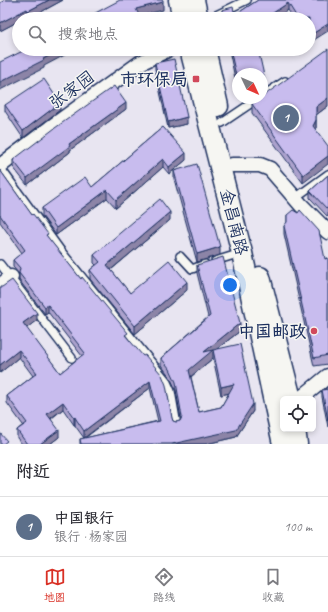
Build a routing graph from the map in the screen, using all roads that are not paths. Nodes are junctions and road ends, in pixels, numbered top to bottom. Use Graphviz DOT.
graph roads {
  1 [pos="179,0"];
  2 [pos="194,0"];
  3 [pos="247,0"];
  4 [pos="182,12"];
  5 [pos="197,12"];
  6 [pos="222,12"];
  7 [pos="154,56"];
  8 [pos="192,56"];
  9 [pos="207,56"];
  10 [pos="288,79"];
  11 [pos="268,92"];
  12 [pos="250,104"];
  13 [pos="222,123"];
  14 [pos="232,165"];
  15 [pos="0,166"];
  16 [pos="328,174"];
  17 [pos="295,198"];
  18 [pos="328,232"];
  19 [pos="242,253"];
  20 [pos="180,256"];
  21 [pos="0,264"];
  22 [pos="6,282"];
  23 [pos="72,358"];
  24 [pos="328,376"];
  25 [pos="290,396"];
  26 [pos="304,396"];
  27 [pos="177,425"];
  28 [pos="296,432"];
  29 [pos="283,444"];
  30 [pos="297,444"];
  1 -- 4 [label="street"];
  2 -- 5 [label="street"];
  3 -- 6 [label="lane"];
  7 -- 15 [label="street, 张家园"];
  8 -- 19 [label="street, 金昌南路"];
  9 -- 13 [label="street, 金昌南路"];
  10 -- 11 [label="lane"];
  12 -- 13 [label="lane"];
  13 -- 14 [label="street, 金昌南路"];
  14 -- 17 [label="street"];
  14 -- 25 [label="street, 金昌南路"];
  15 -- 27 [label="lane"];
  16 -- 17 [label="lane"];
  17 -- 18 [label="street"];
  19 -- 20 [label="lane"];
  19 -- 29 [label="street, 金昌南路"];
  21 -- 22 [label="lane"];
  22 -- 23 [label="lane"];
  24 -- 26 [label="street"];
  28 -- 30 [label="street"];
}
